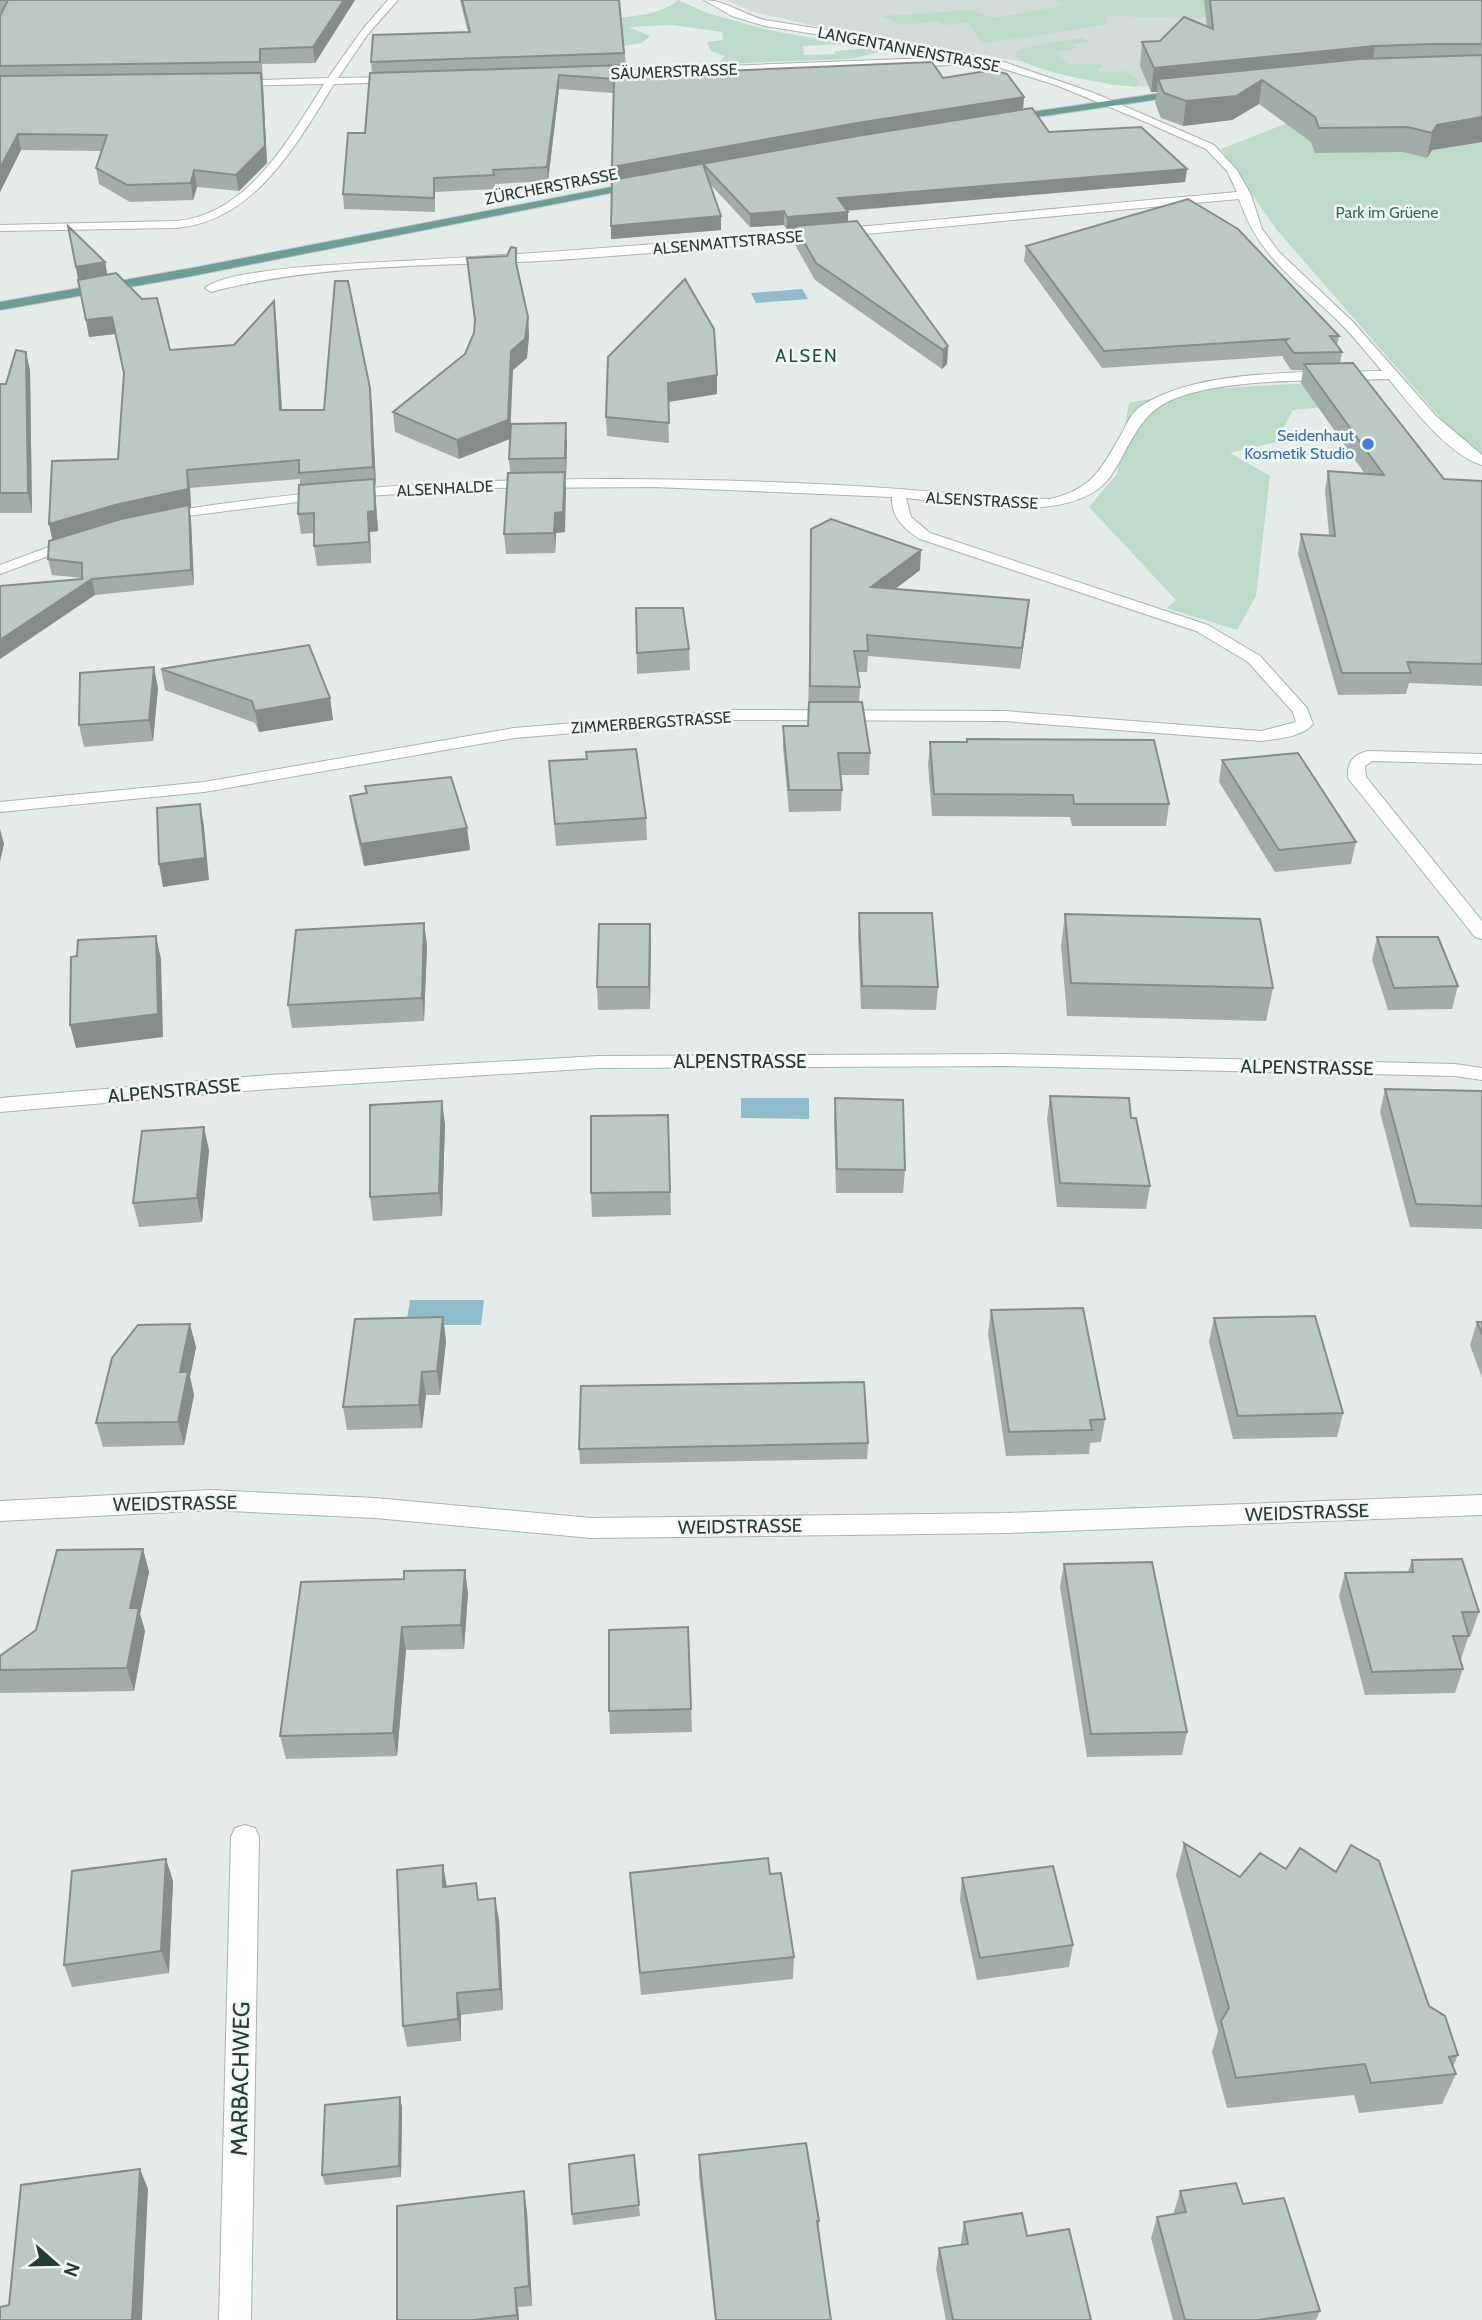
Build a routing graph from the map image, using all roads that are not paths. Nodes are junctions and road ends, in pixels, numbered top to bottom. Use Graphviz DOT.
graph roads {
  1 [pos="393,0"];
  2 [pos="709,0"];
  3 [pos="970,57"];
  4 [pos="583,74"];
  5 [pos="412,80"];
  6 [pos="331,82"];
  7 [pos="223,83"];
  8 [pos="1191,98"];
  9 [pos="1109,104"];
  10 [pos="996,120"];
  11 [pos="649,183"];
  12 [pos="1245,195"];
  13 [pos="0,228"];
  14 [pos="211,288"];
  15 [pos="0,306"];
  16 [pos="1390,375"];
  17 [pos="1482,461"];
  18 [pos="899,495"];
  19 [pos="145,520"];
  20 [pos="90,537"];
  21 [pos="0,570"];
  22 [pos="1305,724"];
  23 [pos="1482,760"];
  24 [pos="0,807"];
  25 [pos="1482,933"];
  26 [pos="1482,1074"];
  27 [pos="0,1105"];
  28 [pos="1482,1506"];
  29 [pos="0,1511"];
  30 [pos="245,1837"];
  31 [pos="235,2320"];
  1 -- 6 [label="street"];
  2 -- 3 [label="street, LANGENTANNENSTRASSE"];
  3 -- 4 [label="street, SÄUMERSTRASSE"];
  3 -- 9 [label="street, LANGENTANNENSTRASSE"];
  5 -- 6 [label="street"];
  6 -- 7 [label="street"];
  6 -- 13 [label="street"];
  8 -- 9 [label="main road"];
  9 -- 10 [label="main road"];
  9 -- 12 [label="street"];
  11 -- 15 [label="main road, ZÜRCHERSTRASSE"];
  12 -- 14 [label="street, ALSENMATTSTRASSE"];
  12 -- 16 [label="street"];
  16 -- 17 [label="street"];
  16 -- 18 [label="street, ALSENSTRASSE"];
  18 -- 19 [label="street, ALSENHALDE"];
  18 -- 22 [label="street, ALSENSTRASSE"];
  20 -- 21 [label="street"];
  22 -- 24 [label="street, ZIMMERBERGSTRASSE"];
  23 -- 25 [label="street"];
  26 -- 27 [label="street, ALPENSTRASSE"];
  28 -- 29 [label="street, WEIDSTRASSE"];
  30 -- 31 [label="street, MARBACHWEG"];
}
